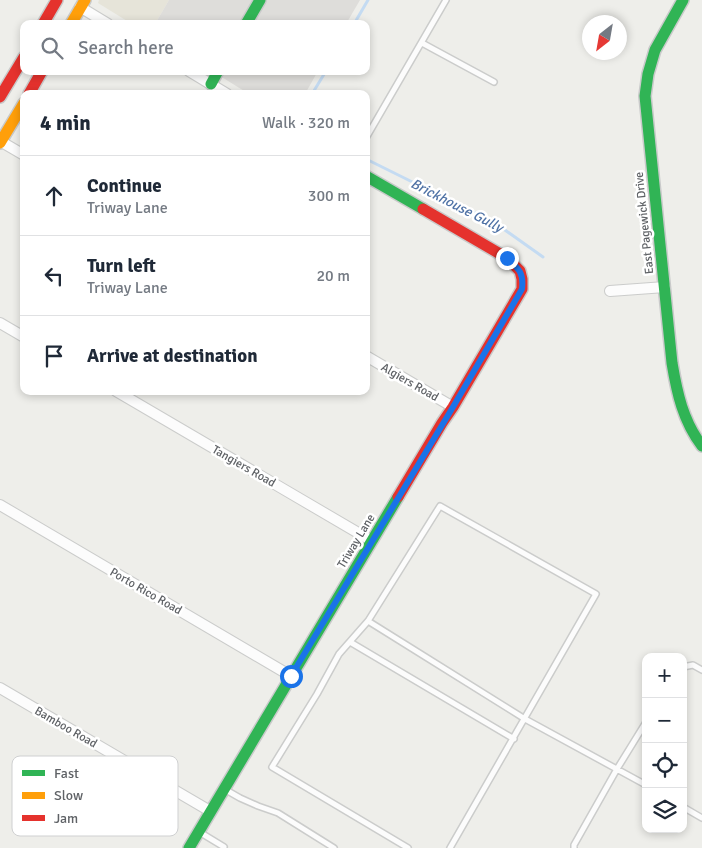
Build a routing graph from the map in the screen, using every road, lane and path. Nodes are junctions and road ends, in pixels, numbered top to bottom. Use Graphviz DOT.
graph roads {
  1 [pos="58,0"];
  2 [pos="68,0"];
  3 [pos="260,0"];
  4 [pos="446,0"];
  5 [pos="683,0"];
  6 [pos="83,4"];
  7 [pos="46,20"];
  8 [pos="73,20"];
  9 [pos="103,20"];
  10 [pos="248,20"];
  11 [pos="422,43"];
  12 [pos="20,64"];
  13 [pos="40,75"];
  14 [pos="196,75"];
  15 [pos="216,75"];
  16 [pos="494,82"];
  17 [pos="211,84"];
  18 [pos="31,90"];
  19 [pos="221,90"];
  20 [pos="0,97"];
  21 [pos="20,110"];
  22 [pos="370,131"];
  23 [pos="0,142"];
  24 [pos="20,153"];
  25 [pos="370,178"];
  26 [pos="665,287"];
  27 [pos="610,291"];
  28 [pos="0,323"];
  29 [pos="20,335"];
  30 [pos="370,358"];
  31 [pos="123,395"];
  32 [pos="453,407"];
  33 [pos="702,446"];
  34 [pos="0,505"];
  35 [pos="372,541"];
  36 [pos="368,621"];
  37 [pos="350,642"];
  38 [pos="687,666"];
  39 [pos="702,670"];
  40 [pos="291,676"];
  41 [pos="0,688"];
  42 [pos="525,719"];
  43 [pos="642,728"];
  44 [pos="514,739"];
  45 [pos="116,756"];
  46 [pos="617,769"];
  47 [pos="642,783"];
  48 [pos="224,789"];
  49 [pos="178,792"];
  50 [pos="687,809"];
  51 [pos="210,811"];
  52 [pos="702,818"];
  53 [pos="198,832"];
  54 [pos="224,847"];
  55 [pos="188,848"];
  56 [pos="334,848"];
  57 [pos="408,848"];
  58 [pos="450,848"];
  59 [pos="574,848"];
  1 -- 7 [label="street"];
  2 -- 6 [label="street"];
  3 -- 10 [label="street"];
  4 -- 11 [label="lane"];
  5 -- 26 [label="street, East Pagewick Drive"];
  6 -- 8 [label="street"];
  6 -- 9 [label="street"];
  11 -- 16 [label="lane"];
  11 -- 22 [label="lane"];
  12 -- 20 [label="street"];
  13 -- 18 [label="street"];
  14 -- 17 [label="street"];
  15 -- 17 [label="street"];
  17 -- 19 [label="street"];
  21 -- 23 [label="street"];
  23 -- 24 [label="street"];
  25 -- 32 [label="street, Triway Lane"];
  26 -- 27 [label="street"];
  26 -- 33 [label="street, East Pagewick Drive"];
  28 -- 29 [label="street"];
  30 -- 32 [label="street, Algiers Road"];
  31 -- 35 [label="street, Tangiers Road"];
  32 -- 35 [label="street, Triway Lane"];
  34 -- 40 [label="street, Porto Rico Road"];
  35 -- 40 [label="street, Triway Lane"];
  36 -- 37 [label="lane"];
  36 -- 42 [label="lane"];
  36 -- 42 [label="lane"];
  37 -- 44 [label="lane"];
  37 -- 57 [label="lane"];
  38 -- 39 [label="lane"];
  40 -- 48 [label="street, Triway Lane"];
  41 -- 45 [label="street, Bamboo Road"];
  42 -- 44 [label="lane"];
  42 -- 46 [label="lane"];
  43 -- 46 [label="lane"];
  44 -- 58 [label="lane"];
  46 -- 47 [label="lane"];
  46 -- 59 [label="lane"];
  48 -- 51 [label="street, Triway Lane"];
  48 -- 56 [label="lane"];
  49 -- 51 [label="street, Bamboo Road"];
  50 -- 52 [label="lane"];
  51 -- 53 [label="street, Triway Lane"];
  53 -- 54 [label="lane"];
  53 -- 55 [label="street, Triway Lane"];
}
